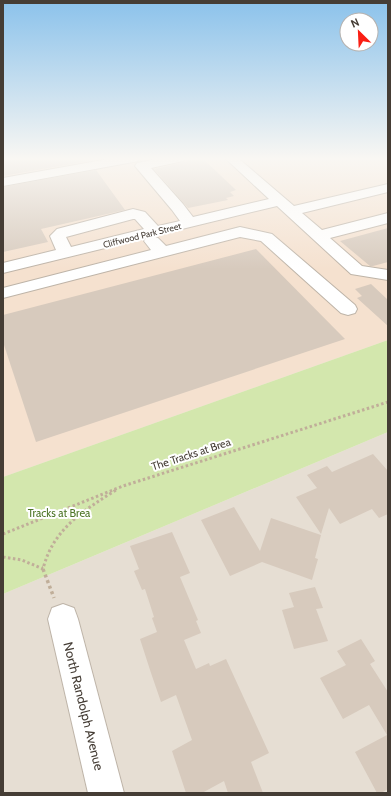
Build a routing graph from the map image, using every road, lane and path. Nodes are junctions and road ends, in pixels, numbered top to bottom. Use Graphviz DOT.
graph roads {
  1 [pos="168,195"];
  2 [pos="274,195"];
  3 [pos="348,195"];
  4 [pos="286,206"];
  5 [pos="388,218"];
  6 [pos="189,223"];
  7 [pos="151,233"];
  8 [pos="319,236"];
  9 [pos="162,252"];
  10 [pos="66,253"];
  11 [pos="3,268"];
  12 [pos="388,275"];
  13 [pos="3,293"];
  14 [pos="348,308"];
  15 [pos="388,402"];
  16 [pos="123,486"];
  17 [pos="3,534"];
  18 [pos="3,556"];
  19 [pos="43,569"];
  20 [pos="63,619"];
  21 [pos="106,793"];
  1 -- 6 [label="street"];
  2 -- 4 [label="street"];
  3 -- 4 [label="street, Cliffwood Park Street"];
  4 -- 6 [label="street, Cliffwood Park Street"];
  4 -- 8 [label="street"];
  5 -- 8 [label="street"];
  6 -- 7 [label="street, Cliffwood Park Street"];
  7 -- 9 [label="street"];
  7 -- 10 [label="street, Cliffwood Park Street"];
  7 -- 10 [label="street"];
  8 -- 12 [label="street"];
  9 -- 13 [label="street"];
  9 -- 14 [label="street"];
  10 -- 11 [label="street, Cliffwood Park Street"];
  15 -- 16 [label="path, The Tracks at Brea"];
  16 -- 17 [label="path, The Tracks at Brea"];
  16 -- 19 [label="path"];
  18 -- 19 [label="path"];
  19 -- 20 [label="path"];
  20 -- 21 [label="street, North Randolph Avenue"];
}
